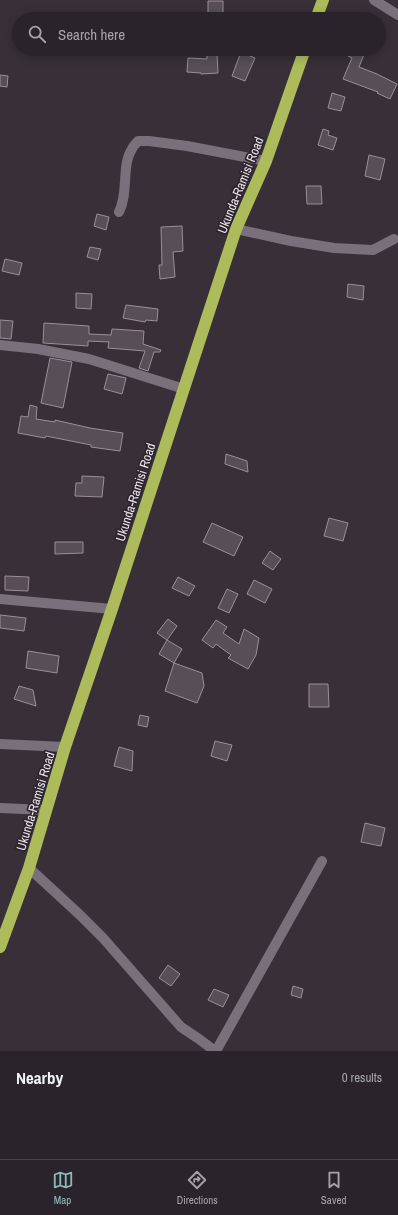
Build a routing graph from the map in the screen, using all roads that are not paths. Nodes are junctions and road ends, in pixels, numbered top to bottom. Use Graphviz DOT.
graph roads {
  1 [pos="323,0"];
  2 [pos="374,0"];
  3 [pos="319,12"];
  4 [pos="398,15"];
  5 [pos="303,56"];
  6 [pos="266,161"];
  7 [pos="120,212"];
  8 [pos="236,229"];
  9 [pos="394,239"];
  10 [pos="0,345"];
  11 [pos="184,389"];
  12 [pos="0,599"];
  13 [pos="112,609"];
  14 [pos="0,744"];
  15 [pos="65,747"];
  16 [pos="0,808"];
  17 [pos="46,810"];
  18 [pos="322,861"];
  19 [pos="29,868"];
  20 [pos="0,947"];
  21 [pos="215,1051"];
  1 -- 3 [label="highway"];
  2 -- 4 [label="street"];
  5 -- 6 [label="highway, Ukunda-Ramisi Road"];
  6 -- 7 [label="street"];
  6 -- 8 [label="highway, Ukunda-Ramisi Road"];
  8 -- 9 [label="street"];
  8 -- 11 [label="highway, Ukunda-Ramisi Road"];
  10 -- 11 [label="street"];
  11 -- 13 [label="highway, Ukunda-Ramisi Road"];
  12 -- 13 [label="street"];
  13 -- 15 [label="highway, Ukunda-Ramisi Road"];
  14 -- 15 [label="street"];
  15 -- 17 [label="highway, Ukunda-Ramisi Road"];
  16 -- 17 [label="street"];
  17 -- 19 [label="highway, Ukunda-Ramisi Road"];
  18 -- 21 [label="street"];
  19 -- 20 [label="highway, Ukunda-Ramisi Road"];
  19 -- 21 [label="street"];
}
